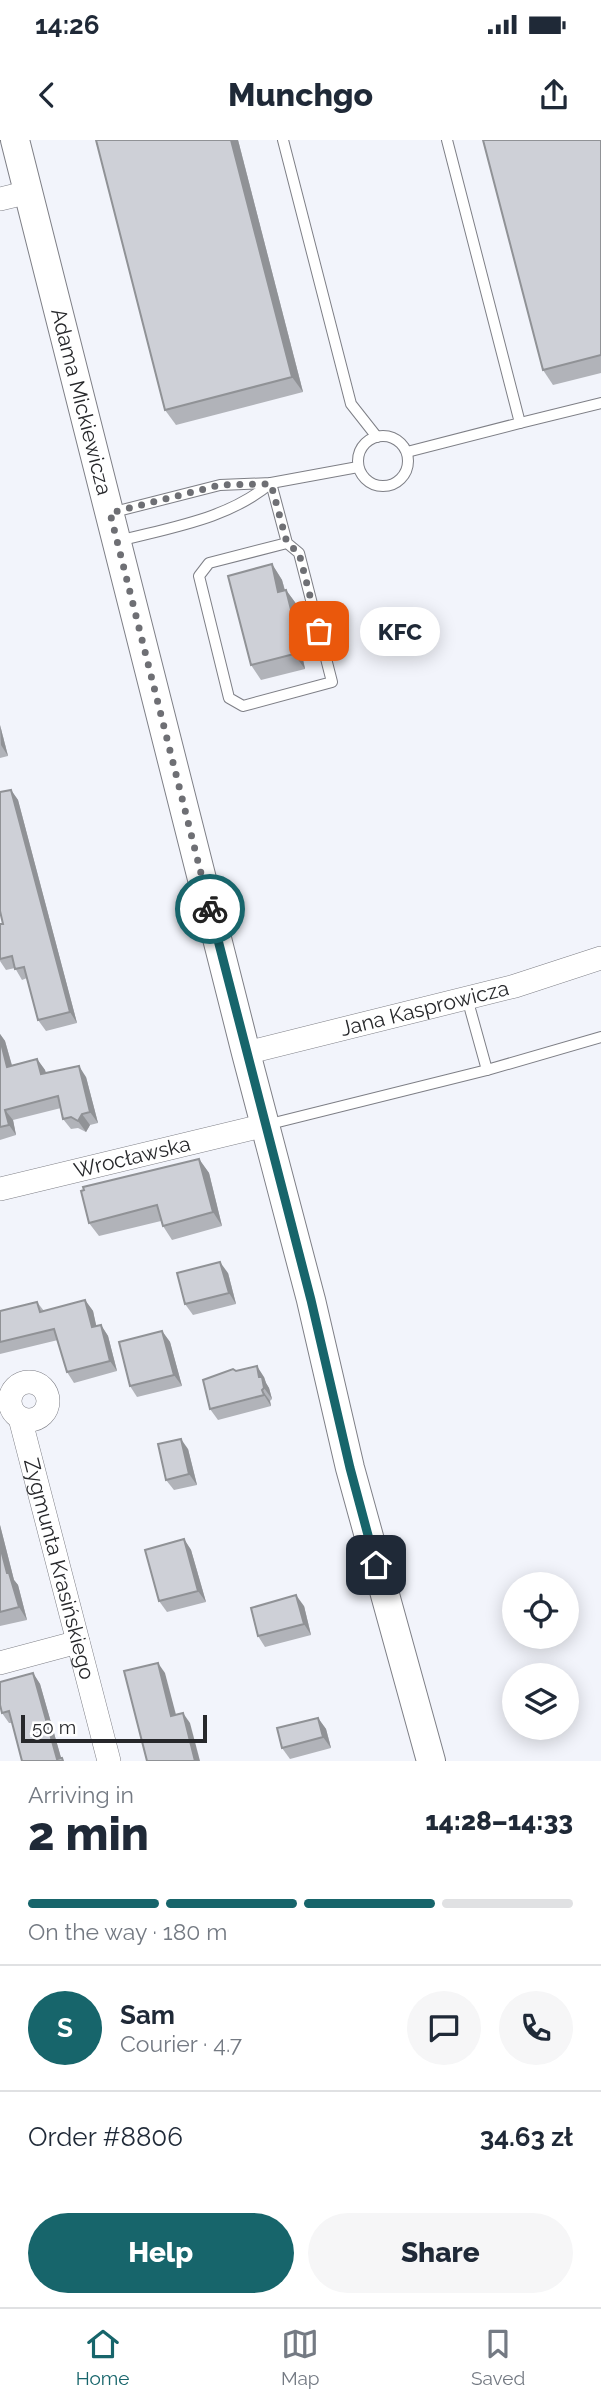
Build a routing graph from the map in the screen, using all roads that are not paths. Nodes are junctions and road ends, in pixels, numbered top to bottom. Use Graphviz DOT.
graph roads {
  1 [pos="15,140"];
  2 [pos="283,140"];
  3 [pos="447,140"];
  4 [pos="29,192"];
  5 [pos="0,200"];
  6 [pos="601,403"];
  7 [pos="520,423"];
  8 [pos="377,436"];
  9 [pos="407,452"];
  10 [pos="358,467"];
  11 [pos="271,484"];
  12 [pos="110,513"];
  13 [pos="118,542"];
  14 [pos="287,543"];
  15 [pos="601,958"];
  16 [pos="467,998"];
  17 [pos="601,1037"];
  18 [pos="246,1054"];
  19 [pos="487,1070"];
  20 [pos="265,1125"];
  21 [pos="0,1189"];
  22 [pos="20,1418"];
  23 [pos="78,1643"];
  24 [pos="0,1663"];
  25 [pos="109,1761"];
  26 [pos="431,1761"];
  1 -- 4 [label="street, Adama Mickiewicza"];
  2 -- 8 [label="lane"];
  3 -- 7 [label="lane"];
  4 -- 5 [label="street"];
  4 -- 12 [label="street, Adama Mickiewicza"];
  6 -- 7 [label="lane"];
  7 -- 9 [label="lane"];
  8 -- 9 [label="lane"];
  8 -- 10 [label="lane"];
  9 -- 10 [label="lane"];
  10 -- 11 [label="lane"];
  11 -- 12 [label="lane"];
  11 -- 13 [label="lane"];
  11 -- 14 [label="lane"];
  12 -- 13 [label="street, Adama Mickiewicza"];
  13 -- 18 [label="street, Adama Mickiewicza"];
  14 -- 14 [label="lane"];
  15 -- 16 [label="street, Jana Kasprowicza"];
  16 -- 18 [label="street, Jana Kasprowicza"];
  16 -- 19 [label="lane"];
  17 -- 19 [label="lane"];
  18 -- 20 [label="street, Adama Mickiewicza"];
  19 -- 20 [label="lane"];
  20 -- 21 [label="street, Wrocławska"];
  20 -- 26 [label="street, Adama Mickiewicza"];
  22 -- 23 [label="street, Zygmunta Krasińskiego"];
  23 -- 24 [label="street"];
  23 -- 25 [label="street, Zygmunta Krasińskiego"];
}
